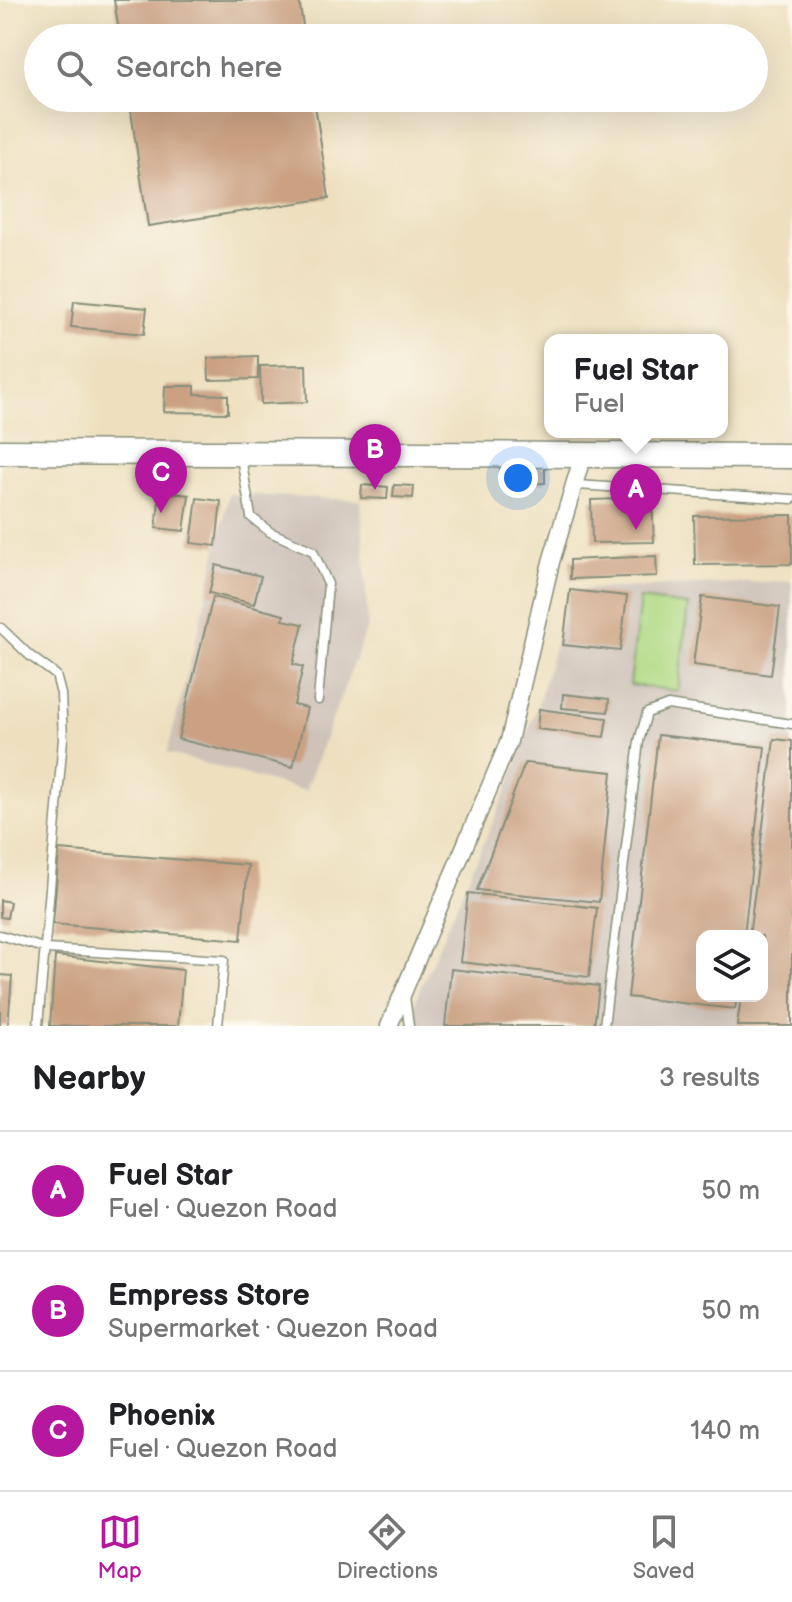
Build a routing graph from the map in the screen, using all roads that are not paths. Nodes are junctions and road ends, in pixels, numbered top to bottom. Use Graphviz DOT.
graph roads {
  1 [pos="0,452"];
  2 [pos="241,453"];
  3 [pos="583,455"];
  4 [pos="792,456"];
  5 [pos="577,485"];
  6 [pos="792,499"];
  7 [pos="1,628"];
  8 [pos="318,700"];
  9 [pos="792,724"];
  10 [pos="0,935"];
  11 [pos="47,949"];
  12 [pos="404,992"];
  13 [pos="38,1026"];
  14 [pos="218,1026"];
  15 [pos="389,1026"];
  16 [pos="409,1026"];
  17 [pos="604,1026"];
  1 -- 2 [label="main road"];
  2 -- 3 [label="main road"];
  2 -- 8 [label="lane"];
  3 -- 4 [label="main road"];
  3 -- 5 [label="street"];
  5 -- 6 [label="lane"];
  5 -- 12 [label="street"];
  7 -- 11 [label="lane"];
  9 -- 17 [label="lane"];
  10 -- 11 [label="lane"];
  11 -- 13 [label="lane"];
  11 -- 14 [label="lane"];
  12 -- 15 [label="street"];
  12 -- 16 [label="lane"];
}
